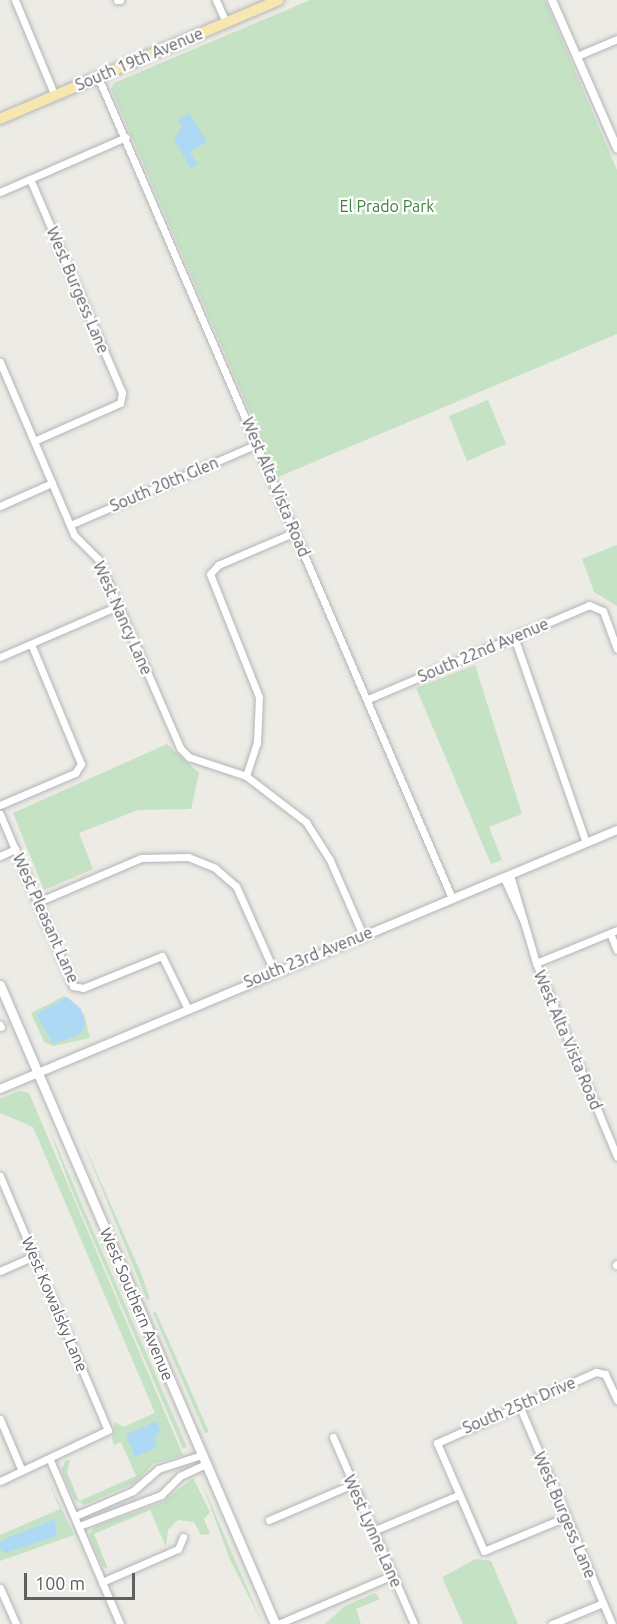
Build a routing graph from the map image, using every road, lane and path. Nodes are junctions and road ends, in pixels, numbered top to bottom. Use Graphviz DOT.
graph roads {
  1 [pos="15,0"];
  2 [pos="216,0"];
  3 [pos="279,0"];
  4 [pos="552,0"];
  5 [pos="226,22"];
  6 [pos="617,39"];
  7 [pos="577,56"];
  8 [pos="98,76"];
  9 [pos="55,96"];
  10 [pos="0,119"];
  11 [pos="126,137"];
  12 [pos="617,148"];
  13 [pos="30,178"];
  14 [pos="0,192"];
  15 [pos="0,362"];
  16 [pos="34,441"];
  17 [pos="257,444"];
  18 [pos="52,483"];
  19 [pos="0,506"];
  20 [pos="70,525"];
  21 [pos="295,532"];
  22 [pos="118,606"];
  23 [pos="514,637"];
  24 [pos="31,644"];
  25 [pos="617,649"];
  26 [pos="0,657"];
  27 [pos="368,699"];
  28 [pos="246,776"];
  29 [pos="0,805"];
  30 [pos="0,814"];
  31 [pos="617,830"];
  32 [pos="586,843"];
  33 [pos="15,849"];
  34 [pos="0,856"];
  35 [pos="507,876"];
  36 [pos="452,898"];
  37 [pos="38,902"];
  38 [pos="613,932"];
  39 [pos="363,935"];
  40 [pos="617,950"];
  41 [pos="536,963"];
  42 [pos="274,970"];
  43 [pos="0,985"];
  44 [pos="187,1007"];
  45 [pos="37,1072"];
  46 [pos="0,1089"];
  47 [pos="617,1157"];
  48 [pos="0,1176"];
  49 [pos="34,1256"];
  50 [pos="0,1271"];
  51 [pos="617,1400"];
  52 [pos="519,1405"];
  53 [pos="0,1419"];
  54 [pos="333,1437"];
  55 [pos="204,1459"];
  56 [pos="50,1460"];
  57 [pos="22,1471"];
  58 [pos="0,1481"];
  59 [pos="352,1484"];
  60 [pos="456,1496"];
  61 [pos="75,1516"];
  62 [pos="566,1517"];
  63 [pos="269,1520"];
  64 [pos="79,1526"];
  65 [pos="373,1531"];
  66 [pos="183,1537"];
  67 [pos="393,1575"];
  68 [pos="102,1582"];
  69 [pos="0,1588"];
  70 [pos="603,1603"];
  71 [pos="15,1624"];
  72 [pos="120,1624"];
  73 [pos="276,1624"];
  74 [pos="414,1624"];
  75 [pos="552,1624"];
  76 [pos="612,1624"];
  1 -- 9 [label="street"];
  2 -- 5 [label="street"];
  3 -- 5 [label="main road, South 19th Avenue"];
  4 -- 7 [label="street"];
  5 -- 8 [label="main road, South 19th Avenue"];
  6 -- 7 [label="street"];
  7 -- 12 [label="street"];
  8 -- 9 [label="main road, South 19th Avenue"];
  8 -- 11 [label="street, West Alta Vista Road"];
  9 -- 10 [label="main road, South 19th Avenue"];
  11 -- 13 [label="street"];
  11 -- 17 [label="street, West Alta Vista Road"];
  13 -- 14 [label="street"];
  13 -- 16 [label="street, West Burgess Lane"];
  15 -- 16 [label="street, West Nancy Lane"];
  16 -- 18 [label="street, West Nancy Lane"];
  17 -- 20 [label="street, South 20th Glen"];
  17 -- 21 [label="street, West Alta Vista Road"];
  18 -- 19 [label="street"];
  18 -- 20 [label="street, West Nancy Lane"];
  20 -- 22 [label="street, West Nancy Lane"];
  21 -- 27 [label="street, West Alta Vista Road"];
  21 -- 28 [label="street"];
  22 -- 24 [label="street"];
  22 -- 28 [label="street, West Nancy Lane"];
  23 -- 25 [label="street, South 22nd Avenue"];
  23 -- 27 [label="street, South 22nd Avenue"];
  23 -- 32 [label="street"];
  24 -- 26 [label="street"];
  24 -- 29 [label="street"];
  27 -- 36 [label="street, West Alta Vista Road"];
  28 -- 39 [label="street"];
  30 -- 33 [label="street, West Pleasant Lane"];
  31 -- 32 [label="street, South 23rd Avenue"];
  32 -- 35 [label="street, South 23rd Avenue"];
  33 -- 34 [label="street"];
  33 -- 37 [label="street, West Pleasant Lane"];
  35 -- 36 [label="street, South 23rd Avenue"];
  35 -- 41 [label="street, West Alta Vista Road"];
  36 -- 39 [label="street, South 23rd Avenue"];
  37 -- 42 [label="street"];
  37 -- 44 [label="street, West Pleasant Lane"];
  38 -- 40 [label="street"];
  38 -- 41 [label="street"];
  39 -- 42 [label="street, South 23rd Avenue"];
  41 -- 47 [label="street, West Alta Vista Road"];
  42 -- 44 [label="street, South 23rd Avenue"];
  43 -- 45 [label="main road, West Southern Avenue"];
  44 -- 45 [label="street, South 23rd Avenue"];
  45 -- 46 [label="street, South 23rd Avenue"];
  45 -- 55 [label="main road, West Southern Avenue"];
  48 -- 49 [label="street, West Kowalsky Lane"];
  49 -- 50 [label="street"];
  49 -- 56 [label="street, West Kowalsky Lane"];
  51 -- 52 [label="street, South 25th Drive"];
  52 -- 60 [label="street, South 25th Drive"];
  52 -- 62 [label="street, West Burgess Lane"];
  53 -- 57 [label="street"];
  54 -- 59 [label="street, West Lynne Lane"];
  55 -- 61 [label="street"];
  55 -- 64 [label="street"];
  55 -- 73 [label="main road, West Southern Avenue"];
  56 -- 57 [label="street"];
  56 -- 61 [label="street"];
  57 -- 58 [label="street"];
  59 -- 63 [label="street"];
  59 -- 65 [label="street, West Lynne Lane"];
  60 -- 62 [label="street"];
  60 -- 65 [label="street"];
  61 -- 64 [label="street"];
  62 -- 70 [label="street, West Burgess Lane"];
  64 -- 68 [label="street"];
  65 -- 67 [label="street, West Lynne Lane"];
  66 -- 68 [label="street"];
  67 -- 73 [label="street"];
  67 -- 74 [label="street, West Lynne Lane"];
  68 -- 72 [label="street"];
  69 -- 71 [label="street"];
  70 -- 75 [label="street"];
  70 -- 76 [label="street, West Burgess Lane"];
}
